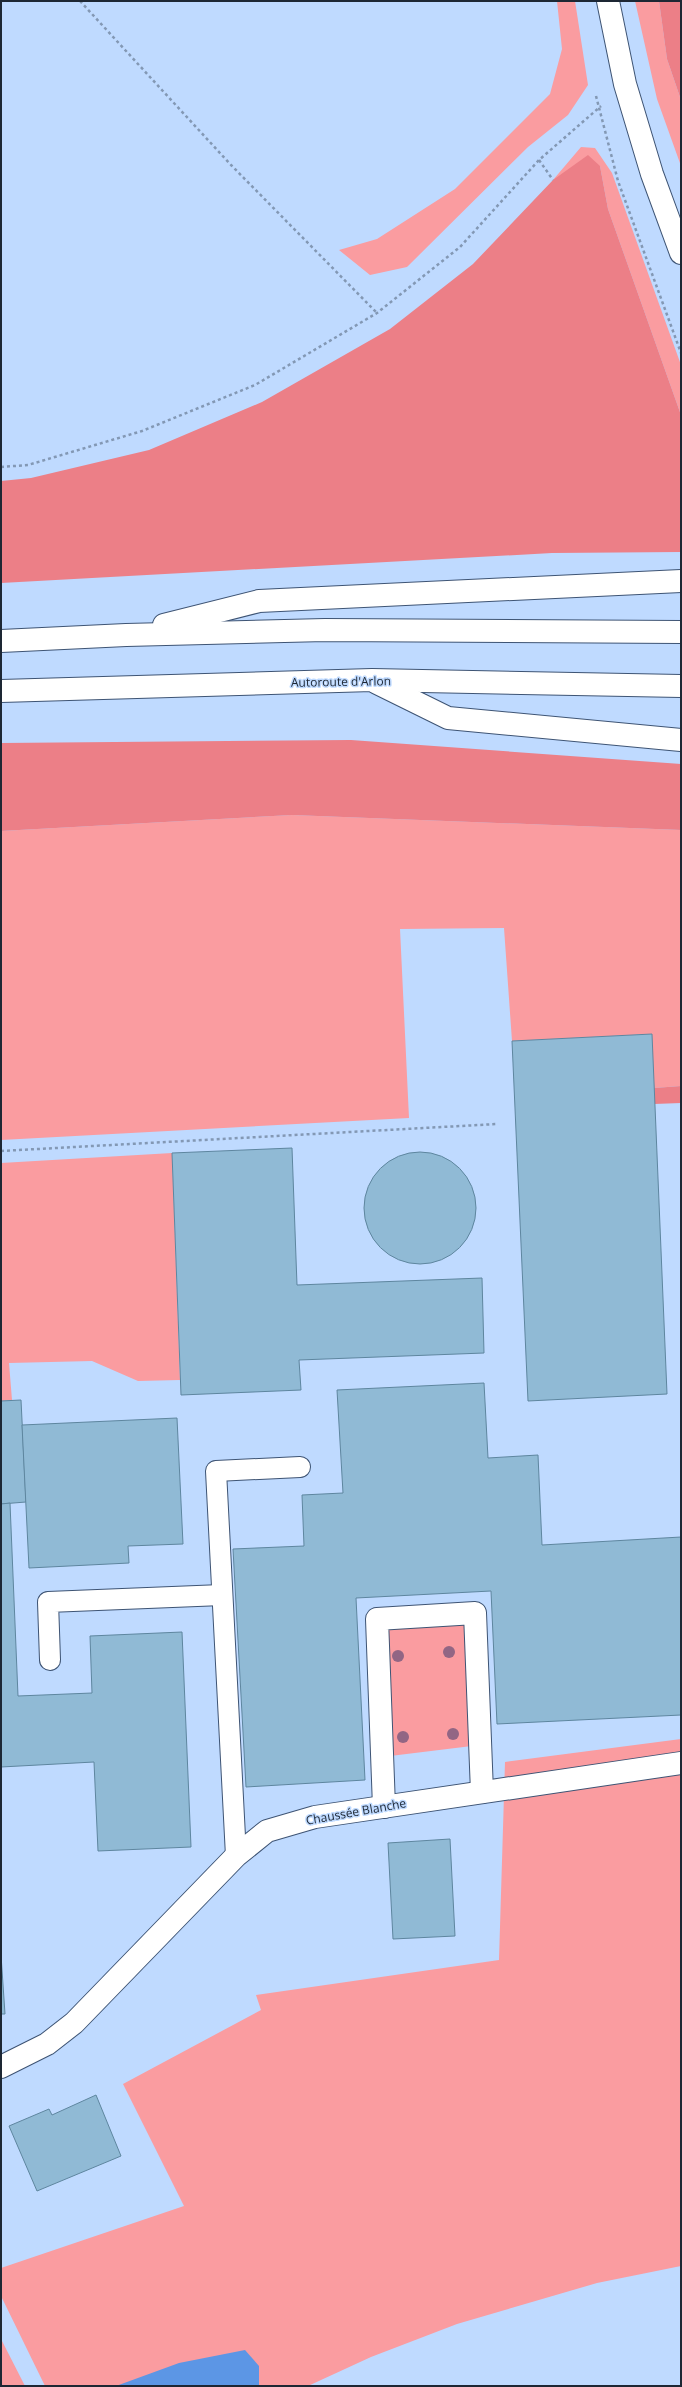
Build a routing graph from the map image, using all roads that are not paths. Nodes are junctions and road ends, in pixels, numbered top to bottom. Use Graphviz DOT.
graph roads {
  1 [pos="608,1"];
  2 [pos="681,253"];
  3 [pos="681,581"];
  4 [pos="681,632"];
  5 [pos="126,635"];
  6 [pos="1,641"];
  7 [pos="372,680"];
  8 [pos="681,686"];
  9 [pos="1,691"];
  10 [pos="681,740"];
  11 [pos="300,1467"];
  12 [pos="222,1595"];
  13 [pos="50,1660"];
  14 [pos="681,1763"];
  15 [pos="482,1792"];
  16 [pos="384,1807"];
  17 [pos="236,1856"];
  18 [pos="1,2067"];
  1 -- 2 [label="main road"];
  3 -- 5 [label="main road"];
  4 -- 5 [label="main road"];
  5 -- 6 [label="main road"];
  7 -- 8 [label="main road, Autoroute d'Arlon"];
  7 -- 9 [label="main road, Autoroute d'Arlon"];
  7 -- 10 [label="main road"];
  11 -- 12 [label="lane"];
  12 -- 13 [label="lane"];
  12 -- 17 [label="lane"];
  14 -- 15 [label="main road, Chaussée Blanche"];
  15 -- 16 [label="main road, Chaussée Blanche"];
  15 -- 16 [label="main road"];
  16 -- 17 [label="main road, Chaussée Blanche"];
  17 -- 18 [label="main road, Chaussée Blanche"];
}
